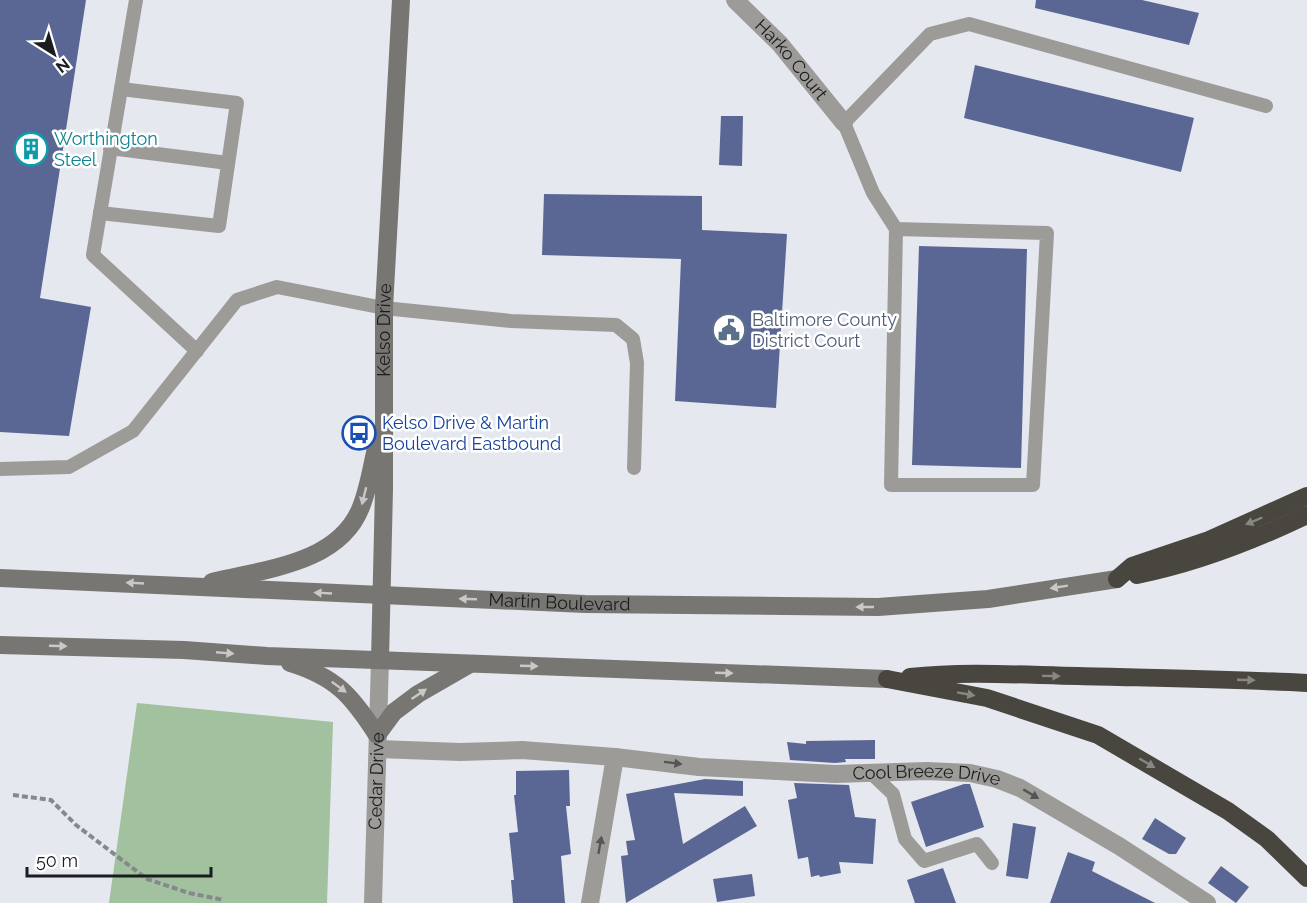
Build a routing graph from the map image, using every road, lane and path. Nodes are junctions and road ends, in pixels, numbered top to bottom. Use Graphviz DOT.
graph roads {
  1 [pos="136,0"];
  2 [pos="401,0"];
  3 [pos="735,0"];
  4 [pos="121,88"];
  5 [pos="1266,105"];
  6 [pos="844,123"];
  7 [pos="111,148"];
  8 [pos="228,163"];
  9 [pos="100,213"];
  10 [pos="896,228"];
  11 [pos="384,308"];
  12 [pos="197,351"];
  13 [pos="384,419"];
  14 [pos="634,468"];
  15 [pos="0,469"];
  16 [pos="1307,496"];
  17 [pos="1307,515"];
  18 [pos="0,578"];
  19 [pos="1117,579"];
  20 [pos="193,586"];
  21 [pos="381,596"];
  22 [pos="0,645"];
  23 [pos="267,656"];
  24 [pos="380,660"];
  25 [pos="470,664"];
  26 [pos="888,680"];
  27 [pos="1307,683"];
  28 [pos="378,742"];
  29 [pos="615,757"];
  30 [pos="871,773"];
  31 [pos="13,795"];
  32 [pos="992,863"];
  33 [pos="1307,878"];
  34 [pos="225,900"];
  35 [pos="373,903"];
  36 [pos="590,903"];
  37 [pos="1207,903"];
  1 -- 4 [label="lane"];
  2 -- 11 [label="main road, Kelso Drive"];
  3 -- 6 [label="street, Harko Court"];
  4 -- 7 [label="lane"];
  4 -- 8 [label="lane"];
  5 -- 6 [label="lane"];
  6 -- 10 [label="lane"];
  7 -- 8 [label="lane"];
  7 -- 9 [label="lane"];
  8 -- 9 [label="lane"];
  9 -- 12 [label="lane"];
  10 -- 10 [label="lane"];
  11 -- 12 [label="lane"];
  11 -- 13 [label="main road, Kelso Drive"];
  11 -- 14 [label="lane"];
  12 -- 15 [label="lane"];
  13 -- 20 [label="main road, one-way"];
  13 -- 21 [label="main road, Kelso Drive"];
  16 -- 19 [label="highway, one-way"];
  17 -- 19 [label="highway"];
  20 -- 18 [label="main road, Martin Boulevard, one-way"];
  19 -- 21 [label="main road, Martin Boulevard, one-way"];
  21 -- 20 [label="main road, Martin Boulevard, one-way"];
  21 -- 24 [label="main road, Kelso Drive"];
  22 -- 23 [label="main road, one-way"];
  23 -- 24 [label="main road"];
  23 -- 28 [label="main road, one-way"];
  24 -- 25 [label="main road"];
  24 -- 28 [label="street, Cedar Drive"];
  25 -- 26 [label="main road, one-way"];
  28 -- 25 [label="main road, one-way"];
  26 -- 27 [label="highway, one-way"];
  26 -- 33 [label="highway, one-way"];
  28 -- 29 [label="street, Cool Breeze Drive"];
  28 -- 35 [label="street, Cedar Drive"];
  29 -- 30 [label="street, Cool Breeze Drive, one-way"];
  36 -- 29 [label="street, one-way"];
  30 -- 32 [label="lane"];
  30 -- 37 [label="street, Cool Breeze Drive, one-way"];
  31 -- 34 [label="path"];
}
